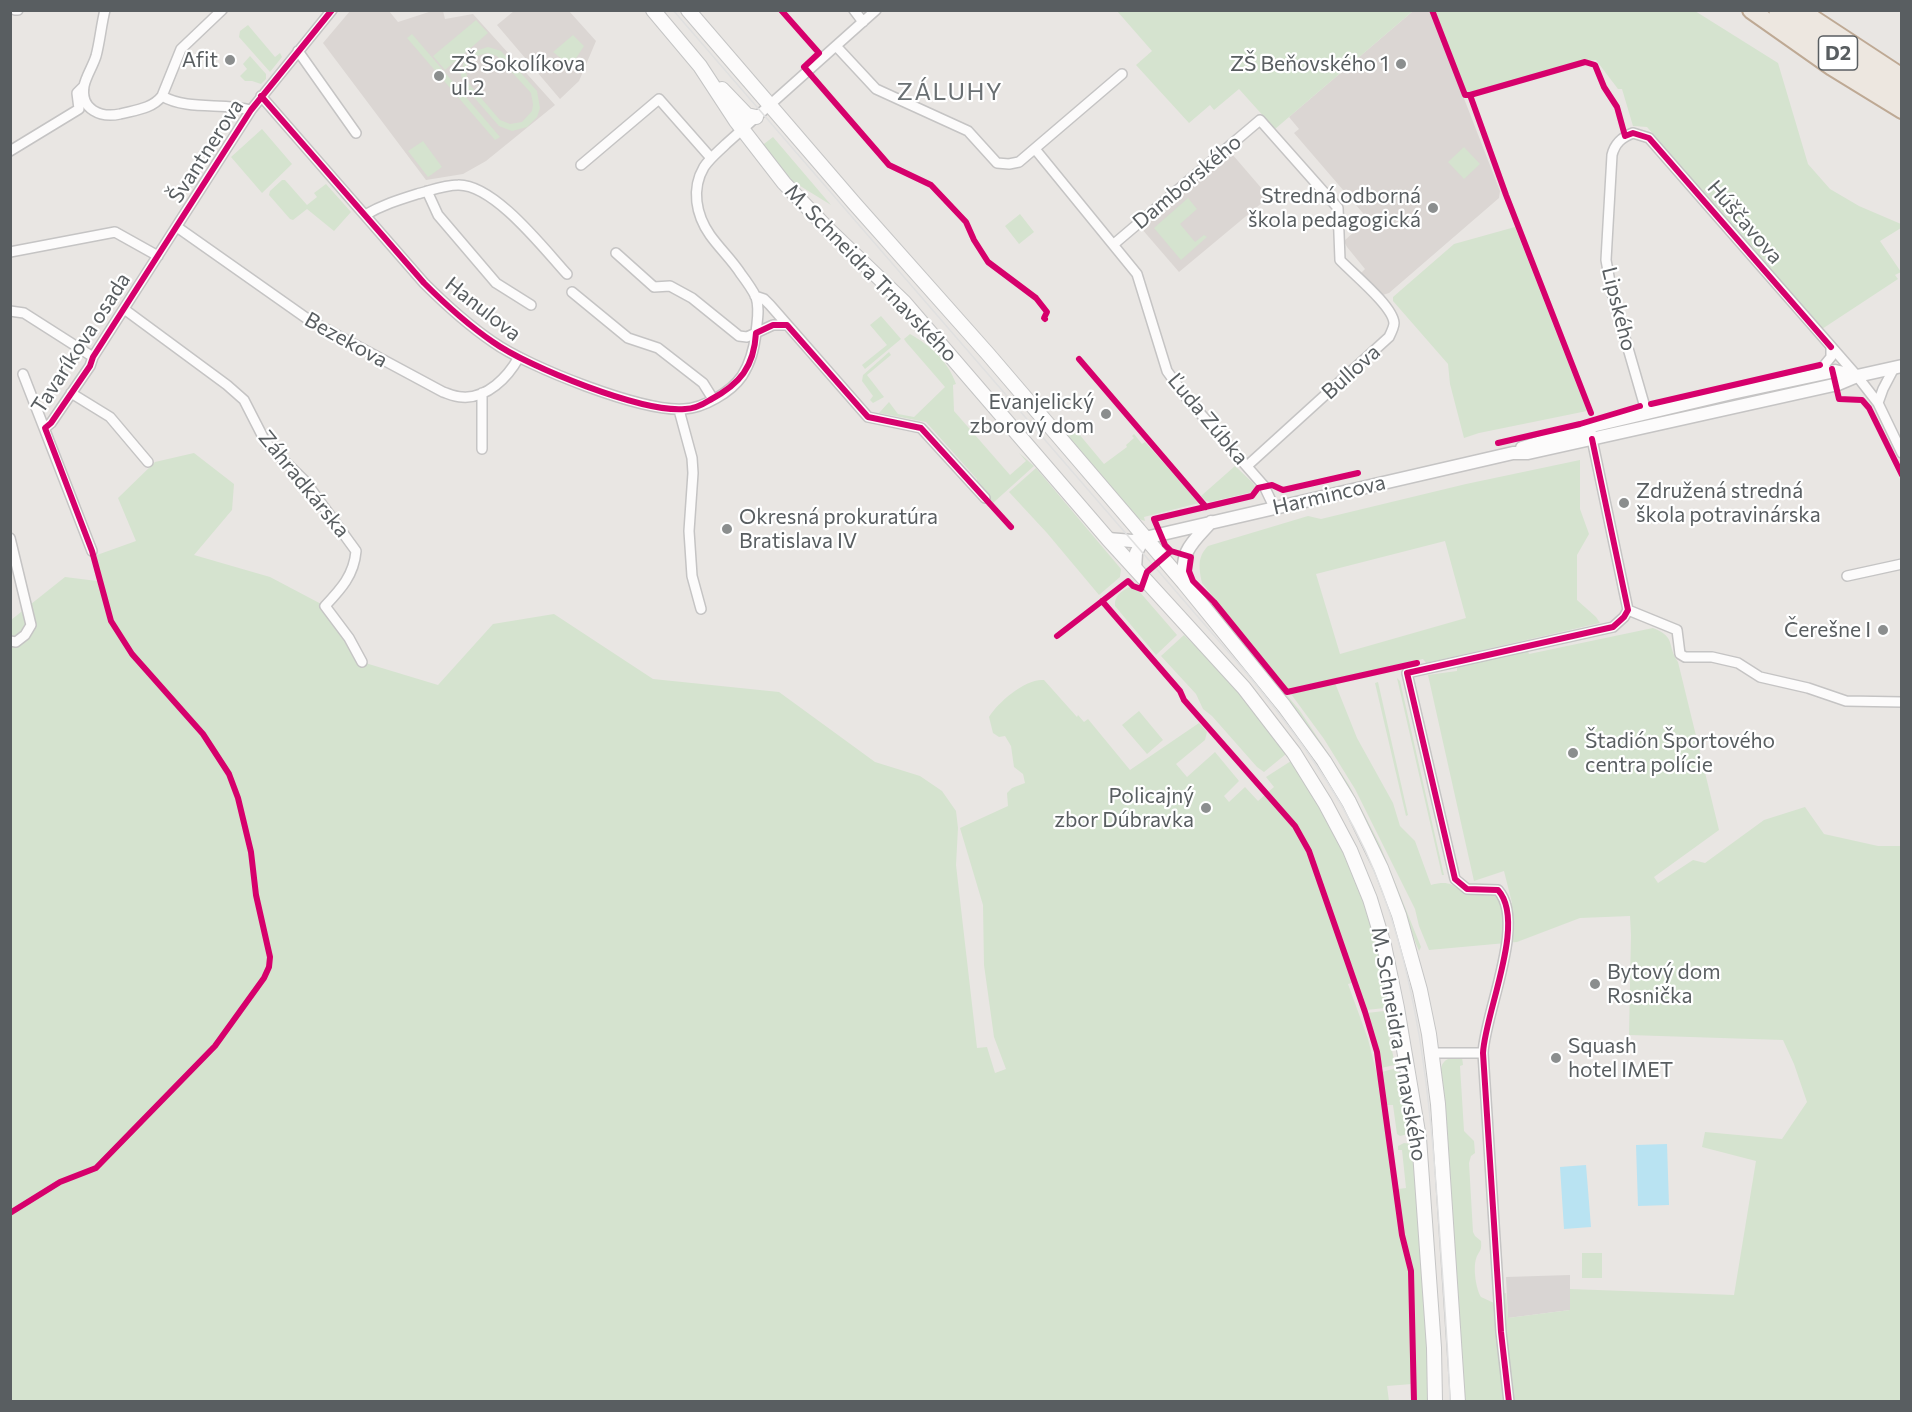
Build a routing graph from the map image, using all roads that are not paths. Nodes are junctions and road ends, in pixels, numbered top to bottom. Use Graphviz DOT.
graph roads {
  1 [pos="105,10"];
  2 [pos="222,10"];
  3 [pos="332,10"];
  4 [pos="652,10"];
  5 [pos="688,10"];
  6 [pos="854,10"];
  7 [pos="876,10"];
  8 [pos="1751,10"];
  9 [pos="1777,10"];
  10 [pos="1800,10"];
  11 [pos="863,22"];
  12 [pos="836,46"];
  13 [pos="298,51"];
  14 [pos="700,66"];
  15 [pos="1122,74"];
  16 [pos="1902,77"];
  17 [pos="84,89"];
  18 [pos="1902,92"];
  19 [pos="162,96"];
  20 [pos="261,96"];
  21 [pos="769,106"];
  22 [pos="251,110"];
  23 [pos="1902,110"];
  24 [pos="756,117"];
  25 [pos="1260,120"];
  26 [pos="742,130"];
  27 [pos="356,133"];
  28 [pos="1625,136"];
  29 [pos="1035,149"];
  30 [pos="10,150"];
  31 [pos="711,158"];
  32 [pos="581,165"];
  33 [pos="428,191"];
  34 [pos="365,215"];
  35 [pos="177,226"];
  36 [pos="1114,244"];
  37 [pos="10,252"];
  38 [pos="616,253"];
  39 [pos="158,256"];
  40 [pos="567,274"];
  41 [pos="572,292"];
  42 [pos="755,296"];
  43 [pos="531,305"];
  44 [pos="124,309"];
  45 [pos="10,310"];
  46 [pos="787,325"];
  47 [pos="756,333"];
  48 [pos="1831,347"];
  49 [pos="93,357"];
  50 [pos="519,357"];
  51 [pos="1898,367"];
  52 [pos="23,374"];
  53 [pos="1815,376"];
  54 [pos="1857,376"];
  55 [pos="71,393"];
  56 [pos="482,393"];
  57 [pos="713,399"];
  58 [pos="1878,403"];
  59 [pos="679,410"];
  60 [pos="1647,414"];
  61 [pos="45,428"];
  62 [pos="1592,433"];
  63 [pos="482,449"];
  64 [pos="1902,453"];
  65 [pos="148,462"];
  66 [pos="1247,466"];
  67 [pos="985,498"];
  68 [pos="1274,507"];
  69 [pos="1211,522"];
  70 [pos="1144,537"];
  71 [pos="10,538"];
  72 [pos="1108,538"];
  73 [pos="92,551"];
  74 [pos="1902,564"];
  75 [pos="1135,569"];
  76 [pos="1847,576"];
  77 [pos="1184,583"];
  78 [pos="701,609"];
  79 [pos="1628,610"];
  80 [pos="10,641"];
  81 [pos="362,662"];
  82 [pos="1902,702"];
  83 [pos="1432,1053"];
  84 [pos="1483,1053"];
  85 [pos="1435,1401"];
  86 [pos="1458,1401"];
  87 [pos="1509,1401"];
  1 -- 17 [label="street"];
  2 -- 19 [label="street"];
  3 -- 13 [label="street, Švantnerova"];
  4 -- 14 [label="main road, M. Schneidra Trnavského"];
  5 -- 21 [label="main road, M. Schneidra Trnavského"];
  6 -- 11 [label="street"];
  7 -- 11 [label="street, Hanulova"];
  8 -- 23 [label="highway, D2"];
  9 -- 18 [label="highway, D2"];
  10 -- 16 [label="highway"];
  11 -- 12 [label="street, Hanulova"];
  12 -- 21 [label="street, Hanulova"];
  12 -- 29 [label="street"];
  13 -- 20 [label="street, Švantnerova"];
  13 -- 27 [label="street"];
  14 -- 24 [label="main road"];
  14 -- 26 [label="main road, M. Schneidra Trnavského"];
  15 -- 29 [label="street"];
  17 -- 19 [label="street"];
  17 -- 30 [label="street"];
  19 -- 22 [label="street"];
  20 -- 22 [label="street, Švantnerova"];
  20 -- 34 [label="street, Hanulova"];
  21 -- 24 [label="street, Hanulova"];
  21 -- 70 [label="main road, M. Schneidra Trnavského"];
  22 -- 35 [label="street, Švantnerova"];
  24 -- 26 [label="street, Hanulova"];
  25 -- 36 [label="street, Damborského"];
  25 -- 66 [label="street, Bullova"];
  26 -- 31 [label="street, Hanulova"];
  26 -- 72 [label="main road, M. Schneidra Trnavského"];
  28 -- 48 [label="street, Húščavova"];
  28 -- 60 [label="street, Lipského"];
  29 -- 36 [label="street, Ľuda Zúbka"];
  31 -- 32 [label="street"];
  31 -- 42 [label="street, Hanulova"];
  33 -- 34 [label="street"];
  33 -- 40 [label="street"];
  33 -- 43 [label="street"];
  34 -- 50 [label="street, Hanulova"];
  35 -- 39 [label="street, Švantnerova"];
  35 -- 56 [label="street, Bezekova"];
  36 -- 66 [label="street, Ľuda Zúbka"];
  37 -- 39 [label="street"];
  38 -- 47 [label="street"];
  39 -- 44 [label="street, Tavaríkova osada"];
  41 -- 57 [label="street"];
  42 -- 46 [label="street, Hanulova"];
  42 -- 47 [label="street, Hanulova"];
  44 -- 49 [label="street, Tavaríkova osada"];
  44 -- 81 [label="street, Záhradkárska"];
  45 -- 49 [label="street, Tavaríkova osada"];
  46 -- 47 [label="street"];
  46 -- 67 [label="street, Hanulova"];
  47 -- 57 [label="street, Hanulova"];
  48 -- 53 [label="street"];
  48 -- 54 [label="street, Húščavova"];
  49 -- 55 [label="street, Tavaríkova osada"];
  50 -- 56 [label="street"];
  50 -- 59 [label="street, Hanulova"];
  51 -- 54 [label="street, Harmincova"];
  51 -- 58 [label="street"];
  52 -- 61 [label="street, Tavaríkova osada"];
  53 -- 54 [label="street, Harmincova"];
  53 -- 60 [label="street, Harmincova"];
  54 -- 58 [label="street, Húščavova"];
  54 -- 62 [label="street, Harmincova"];
  55 -- 61 [label="street, Tavaríkova osada"];
  55 -- 65 [label="street, Tavaríkova osada"];
  56 -- 63 [label="street"];
  57 -- 59 [label="street, Hanulova"];
  58 -- 64 [label="street, Húščavova"];
  59 -- 78 [label="street"];
  60 -- 62 [label="street, Harmincova"];
  61 -- 73 [label="street, Tavaríkova osada"];
  62 -- 68 [label="street, Harmincova"];
  62 -- 79 [label="street"];
  66 -- 68 [label="street, Ľuda Zúbka"];
  68 -- 69 [label="street, Harmincova"];
  69 -- 70 [label="street, Harmincova"];
  69 -- 77 [label="street"];
  70 -- 72 [label="street, Harmincova"];
  70 -- 75 [label="street"];
  70 -- 77 [label="main road, M. Schneidra Trnavského"];
  71 -- 80 [label="street"];
  72 -- 75 [label="main road, M. Schneidra Trnavského"];
  74 -- 76 [label="street"];
  75 -- 85 [label="main road, M. Schneidra Trnavského"];
  77 -- 83 [label="main road, M. Schneidra Trnavského"];
  79 -- 82 [label="street"];
  79 -- 84 [label="street"];
  83 -- 84 [label="street"];
  83 -- 86 [label="main road, M. Schneidra Trnavského"];
  84 -- 87 [label="street"];
}
